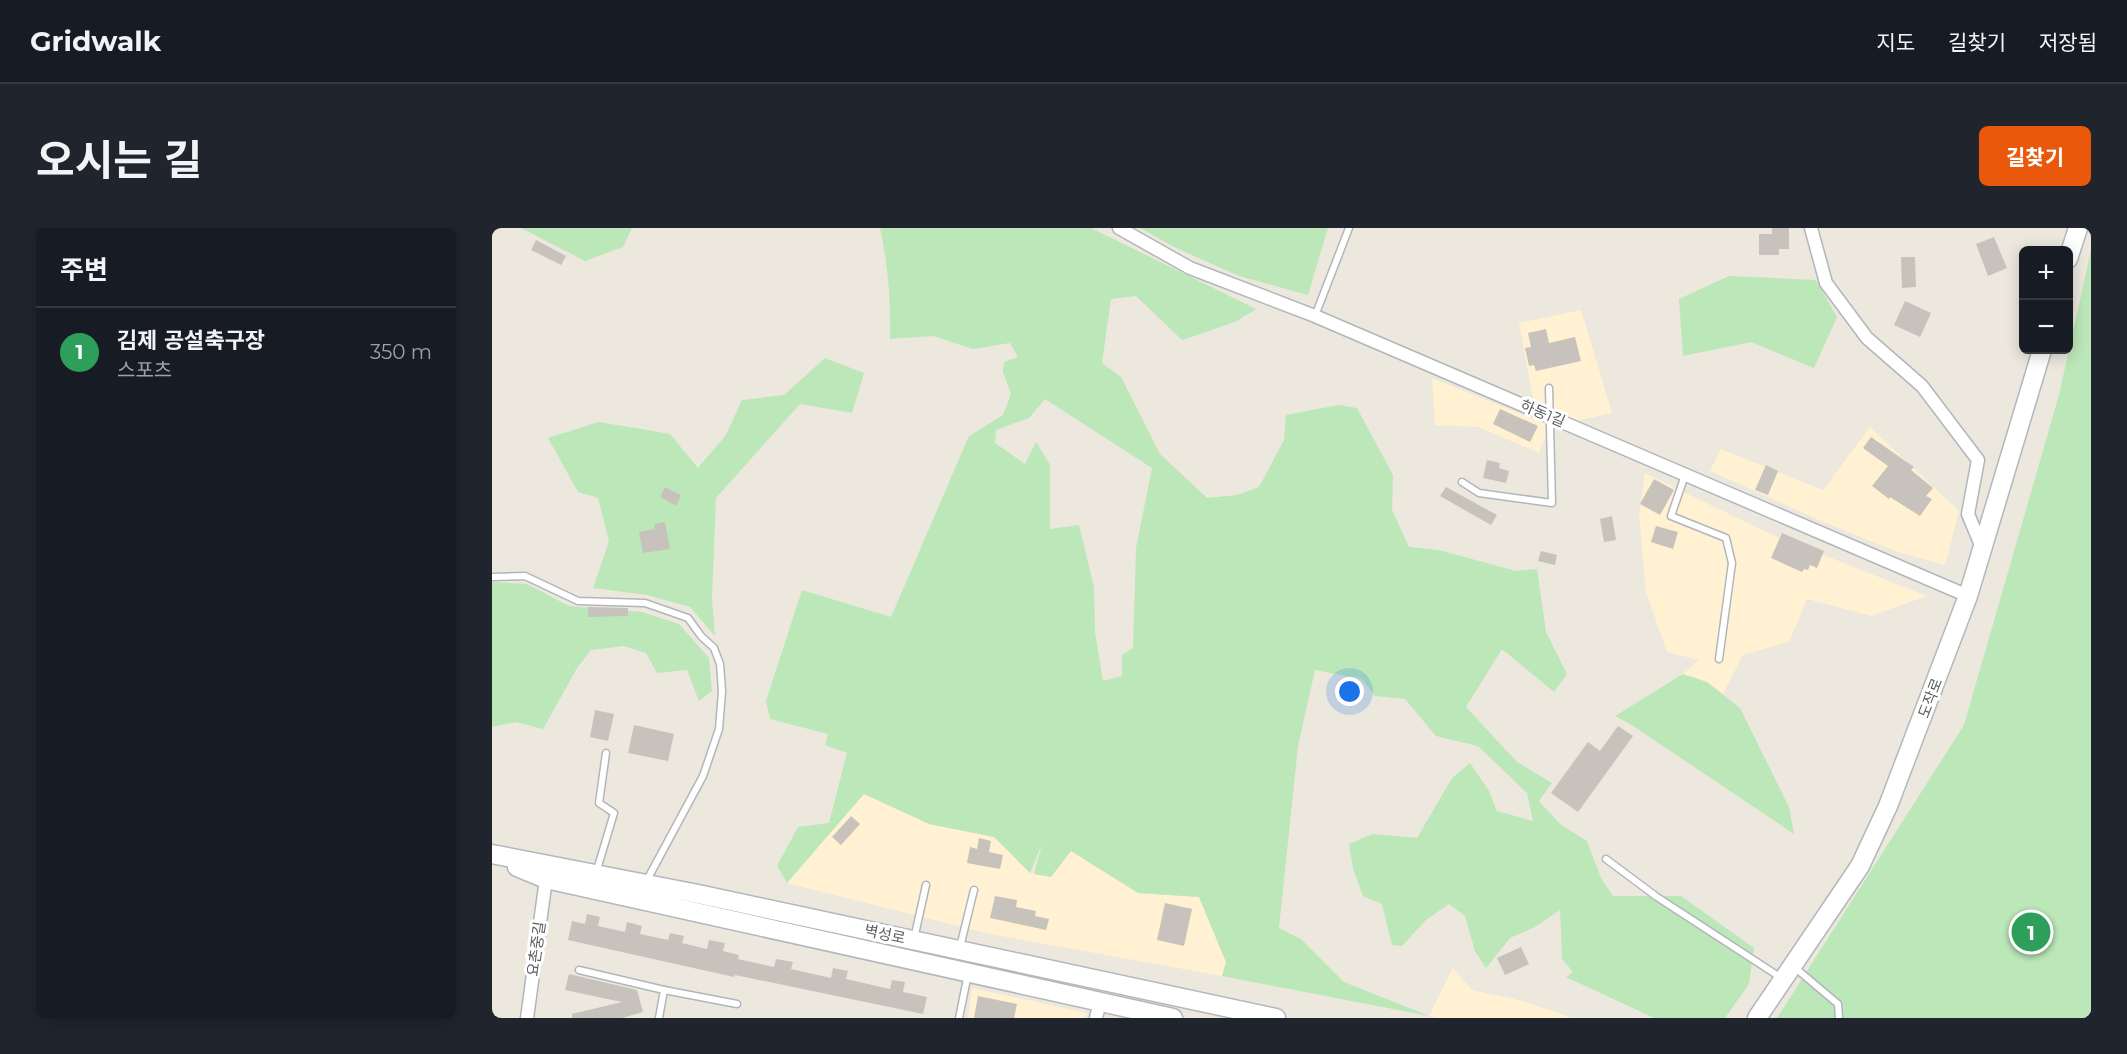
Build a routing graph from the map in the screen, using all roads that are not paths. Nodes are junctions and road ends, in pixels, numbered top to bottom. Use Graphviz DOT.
graph roads {
  1 [pos="1119,228"];
  2 [pos="1349,228"];
  3 [pos="1811,228"];
  4 [pos="2078,228"];
  5 [pos="2072,246"];
  6 [pos="1315,316"];
  7 [pos="2041,354"];
  8 [pos="1549,388"];
  9 [pos="1550,417"];
  10 [pos="1685,474"];
  11 [pos="1461,483"];
  12 [pos="1983,551"];
  13 [pos="492,577"];
  14 [pos="1968,596"];
  15 [pos="1719,659"];
  16 [pos="606,753"];
  17 [pos="492,857"];
  18 [pos="1606,859"];
  19 [pos="596,874"];
  20 [pos="546,879"];
  21 [pos="646,884"];
  22 [pos="926,885"];
  23 [pos="974,890"];
  24 [pos="914,940"];
  25 [pos="959,950"];
  26 [pos="579,970"];
  27 [pos="1788,973"];
  28 [pos="968,974"];
  29 [pos="664,990"];
  30 [pos="737,1004"];
  31 [pos="1098,1010"];
  32 [pos="527,1018"];
  33 [pos="658,1018"];
  34 [pos="959,1018"];
  35 [pos="1173,1018"];
  36 [pos="1276,1018"];
  37 [pos="1757,1018"];
  38 [pos="1839,1018"];
  1 -- 6 [label="street, 하동1길"];
  2 -- 6 [label="lane"];
  3 -- 12 [label="street"];
  4 -- 5 [label="main road"];
  6 -- 9 [label="street, 하동1길"];
  7 -- 12 [label="main road, 도작로"];
  8 -- 9 [label="lane"];
  9 -- 10 [label="street, 하동1길"];
  9 -- 11 [label="lane"];
  10 -- 14 [label="street, 하동1길"];
  10 -- 15 [label="lane"];
  12 -- 14 [label="main road, 도작로"];
  13 -- 21 [label="lane"];
  14 -- 27 [label="main road, 도작로"];
  16 -- 19 [label="lane"];
  17 -- 19 [label="main road, 벽성로"];
  17 -- 20 [label="main road, 벽성로"];
  18 -- 27 [label="lane"];
  19 -- 21 [label="main road, 벽성로"];
  20 -- 28 [label="main road, 벽성로"];
  20 -- 32 [label="street, 요촌중길"];
  21 -- 24 [label="main road, 벽성로"];
  22 -- 24 [label="lane"];
  23 -- 25 [label="lane"];
  24 -- 25 [label="main road, 벽성로"];
  25 -- 36 [label="main road, 벽성로"];
  26 -- 29 [label="lane"];
  27 -- 37 [label="main road, 도작로"];
  27 -- 38 [label="lane"];
  28 -- 31 [label="main road, 벽성로"];
  28 -- 34 [label="lane"];
  29 -- 30 [label="lane"];
  29 -- 33 [label="lane"];
  31 -- 35 [label="main road, 벽성로"];
}
